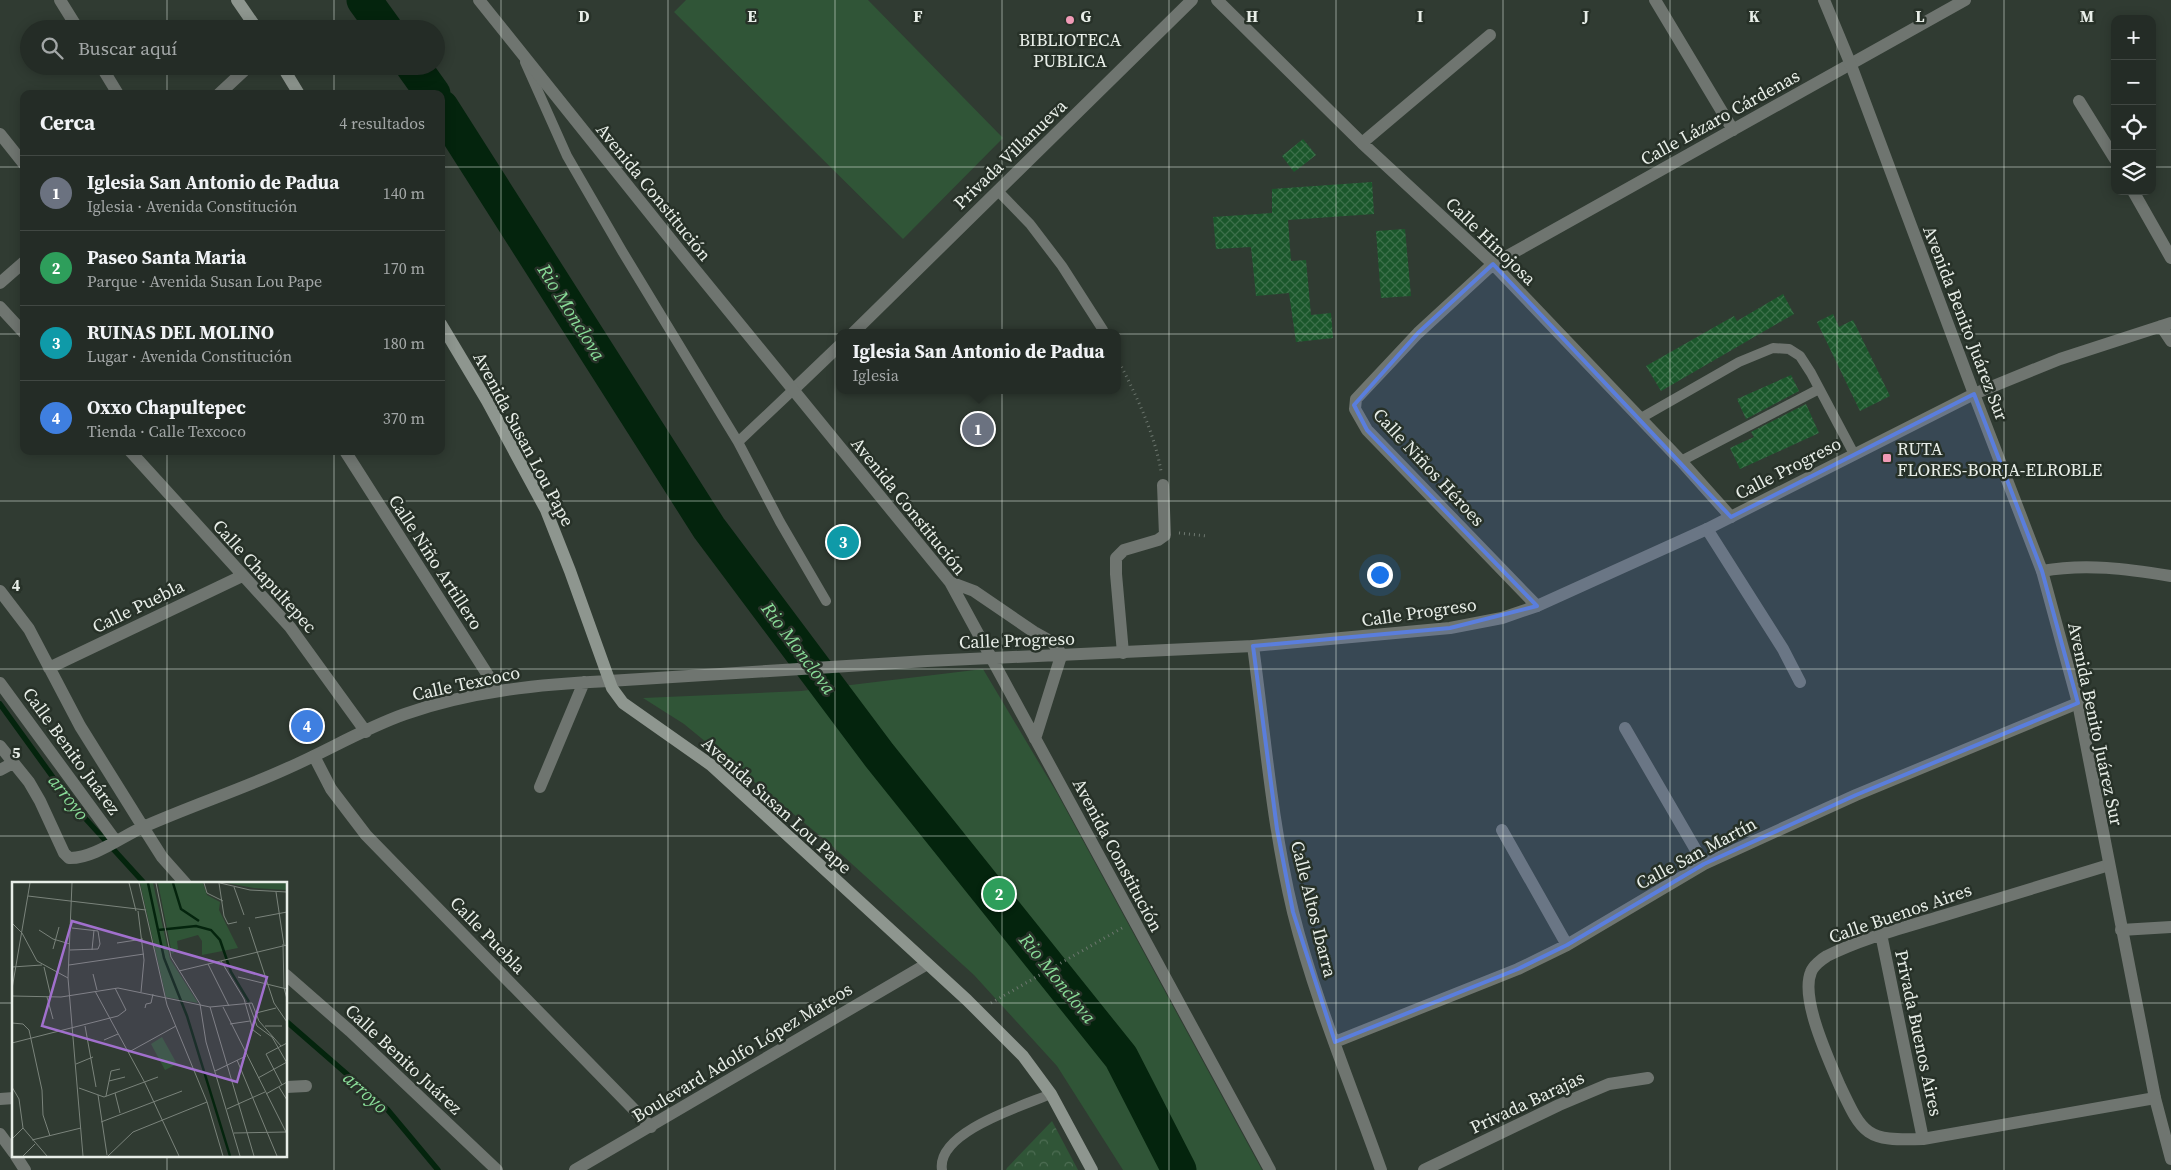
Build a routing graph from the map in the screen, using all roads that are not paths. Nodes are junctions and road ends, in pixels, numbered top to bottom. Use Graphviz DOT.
graph roads {
  1 [pos="60,0"];
  2 [pos="238,0"];
  3 [pos="480,0"];
  4 [pos="1192,0"];
  5 [pos="1218,0"];
  6 [pos="1655,0"];
  7 [pos="1824,0"];
  8 [pos="1965,0"];
  9 [pos="72,20"];
  10 [pos="251,20"];
  11 [pos="1490,35"];
  12 [pos="522,56"];
  13 [pos="1851,65"];
  14 [pos="106,75"];
  15 [pos="239,75"];
  16 [pos="287,75"];
  17 [pos="116,90"];
  18 [pos="223,90"];
  19 [pos="297,90"];
  20 [pos="2078,102"];
  21 [pos="1733,130"];
  22 [pos="0,134"];
  23 [pos="1362,143"];
  24 [pos="2111,154"];
  25 [pos="20,159"];
  26 [pos="998,191"];
  27 [pos="2135,195"];
  28 [pos="2171,258"];
  29 [pos="1493,264"];
  30 [pos="20,266"];
  31 [pos="0,283"];
  32 [pos="0,307"];
  33 [pos="2166,324"];
  34 [pos="20,329"];
  35 [pos="856,329"];
  36 [pos="1102,329"];
  37 [pos="445,331"];
  38 [pos="2171,342"];
  39 [pos="836,349"];
  40 [pos="1819,389"];
  41 [pos="793,390"];
  42 [pos="1974,394"];
  43 [pos="1641,418"];
  44 [pos="738,442"];
  45 [pos="1854,454"];
  46 [pos="134,455"];
  47 [pos="348,455"];
  48 [pos="1681,461"];
  49 [pos="1163,485"];
  50 [pos="1731,517"];
  51 [pos="1707,528"];
  52 [pos="2042,571"];
  53 [pos="242,576"];
  54 [pos="2171,576"];
  55 [pos="950,582"];
  56 [pos="0,591"];
  57 [pos="826,601"];
  58 [pos="1537,606"];
  59 [pos="1253,646"];
  60 [pos="1123,653"];
  61 [pos="1062,656"];
  62 [pos="991,658"];
  63 [pos="49,668"];
  64 [pos="609,681"];
  65 [pos="584,682"];
  66 [pos="1800,682"];
  67 [pos="0,683"];
  68 [pos="498,691"];
  69 [pos="2078,703"];
  70 [pos="1625,728"];
  71 [pos="366,732"];
  72 [pos="1035,738"];
  73 [pos="0,746"];
  74 [pos="314,756"];
  75 [pos="13,763"];
  76 [pos="0,770"];
  77 [pos="540,787"];
  78 [pos="143,827"];
  79 [pos="1502,830"];
  80 [pos="115,840"];
  81 [pos="1704,864"];
  82 [pos="2108,865"];
  83 [pos="184,882"];
  84 [pos="2171,927"];
  85 [pos="2121,930"];
  86 [pos="1881,934"];
  87 [pos="1567,945"];
  88 [pos="927,964"];
  89 [pos="288,977"];
  90 [pos="1335,1042"];
  91 [pos="1648,1078"];
  92 [pos="288,1086"];
  93 [pos="306,1086"];
  94 [pos="1051,1094"];
  95 [pos="2155,1098"];
  96 [pos="651,1127"];
  97 [pos="0,1134"];
  98 [pos="1923,1139"];
  99 [pos="12,1151"];
  100 [pos="17,1158"];
  101 [pos="2171,1159"];
  102 [pos="25,1170"];
  103 [pos="497,1170"];
  104 [pos="575,1170"];
  105 [pos="942,1170"];
  106 [pos="1092,1170"];
  107 [pos="1270,1170"];
  108 [pos="1381,1170"];
  109 [pos="1424,1170"];
  1 -- 9 [label="street"];
  2 -- 10 [label="main road"];
  3 -- 12 [label="street, Avenida Constitución"];
  4 -- 26 [label="street, Privada Villanueva"];
  5 -- 23 [label="street, Calle Hinojosa"];
  6 -- 21 [label="street"];
  7 -- 13 [label="street, Avenida Benito Juárez Sur"];
  8 -- 13 [label="street, Calle Lázaro Cárdenas"];
  11 -- 23 [label="street"];
  12 -- 41 [label="street, Avenida Constitución"];
  12 -- 44 [label="lane"];
  13 -- 21 [label="street, Calle Lázaro Cárdenas"];
  13 -- 42 [label="street, Avenida Benito Juárez Sur"];
  14 -- 17 [label="street"];
  15 -- 18 [label="street"];
  16 -- 19 [label="main road"];
  20 -- 24 [label="street"];
  21 -- 29 [label="street, Calle Lázaro Cárdenas"];
  22 -- 25 [label="street"];
  23 -- 29 [label="street, Calle Hinojosa"];
  26 -- 35 [label="street, Privada Villanueva"];
  26 -- 36 [label="lane"];
  27 -- 28 [label="street"];
  29 -- 43 [label="street, Calle Hinojosa"];
  29 -- 58 [label="street, Calle Niños Héroes"];
  30 -- 31 [label="street"];
  32 -- 34 [label="street"];
  33 -- 38 [label="street"];
  33 -- 42 [label="street, Calle Progreso"];
  37 -- 64 [label="main road, Avenida Susan Lou Pape"];
  39 -- 41 [label="street"];
  40 -- 43 [label="lane"];
  40 -- 45 [label="lane"];
  40 -- 48 [label="lane"];
  41 -- 44 [label="lane"];
  41 -- 55 [label="street, Avenida Constitución"];
  42 -- 45 [label="street, Calle Progreso"];
  42 -- 52 [label="street, Avenida Benito Juárez Sur"];
  43 -- 48 [label="street, Calle Hinojosa"];
  44 -- 57 [label="lane"];
  45 -- 50 [label="street, Calle Progreso"];
  46 -- 53 [label="street, Calle Chapultepec"];
  47 -- 68 [label="street, Calle Niño Artillero"];
  48 -- 50 [label="street, Calle Hinojosa"];
  49 -- 60 [label="street"];
  50 -- 51 [label="street, Calle Progreso"];
  51 -- 58 [label="street, Calle Progreso"];
  51 -- 66 [label="street"];
  52 -- 54 [label="street"];
  52 -- 69 [label="street, Avenida Benito Juárez Sur"];
  53 -- 63 [label="street, Calle Puebla"];
  53 -- 71 [label="street, Calle Chapultepec"];
  55 -- 61 [label="street"];
  55 -- 62 [label="street, Avenida Constitución"];
  56 -- 63 [label="street"];
  58 -- 59 [label="street, Calle Progreso"];
  59 -- 60 [label="street, Calle Progreso"];
  59 -- 90 [label="street, Calle Altos Ibarra"];
  60 -- 61 [label="street, Calle Progreso"];
  61 -- 62 [label="street, Calle Progreso"];
  61 -- 72 [label="street"];
  62 -- 64 [label="street, Calle Progreso"];
  62 -- 72 [label="street, Avenida Constitución"];
  63 -- 78 [label="street"];
  64 -- 65 [label="street, Calle Texcoco"];
  64 -- 88 [label="main road, Avenida Susan Lou Pape"];
  65 -- 68 [label="street, Calle Texcoco"];
  65 -- 77 [label="street"];
  67 -- 80 [label="street, Calle Benito Juárez"];
  68 -- 71 [label="street, Calle Texcoco"];
  69 -- 81 [label="street, Calle San Martín"];
  69 -- 82 [label="street, Avenida Benito Juárez Sur"];
  70 -- 81 [label="street"];
  71 -- 74 [label="street, Calle Texcoco"];
  72 -- 107 [label="street, Avenida Constitución"];
  73 -- 75 [label="street, Calle Benito Juárez"];
  74 -- 78 [label="street, Calle Texcoco"];
  74 -- 96 [label="street, Calle Puebla"];
  75 -- 76 [label="street"];
  75 -- 80 [label="street, Calle Benito Juárez"];
  78 -- 80 [label="street, Calle Benito Juárez"];
  78 -- 83 [label="street"];
  79 -- 87 [label="street"];
  81 -- 87 [label="street, Calle San Martín"];
  82 -- 85 [label="street, Avenida Benito Juárez Sur"];
  82 -- 86 [label="street, Calle Buenos Aires"];
  84 -- 85 [label="street"];
  85 -- 95 [label="street, Avenida Benito Juárez Sur"];
  86 -- 98 [label="street, Privada Buenos Aires"];
  86 -- 98 [label="street, Calle Buenos Aires"];
  87 -- 90 [label="street, Calle San Martín"];
  88 -- 94 [label="main road, Avenida Susan Lou Pape"];
  88 -- 96 [label="street, Boulevard Adolfo López Mateos"];
  89 -- 103 [label="street, Calle Benito Juárez"];
  90 -- 108 [label="street, Calle Altos Ibarra"];
  91 -- 109 [label="street, Privada Barajas"];
  92 -- 93 [label="street"];
  94 -- 105 [label="lane"];
  94 -- 106 [label="main road, Avenida Susan Lou Pape"];
  95 -- 98 [label="street, Calle Buenos Aires"];
  95 -- 101 [label="street, Avenida Benito Juárez Sur"];
  96 -- 104 [label="street, Boulevard Adolfo López Mateos"];
  97 -- 99 [label="street"];
  100 -- 102 [label="street"];
}
